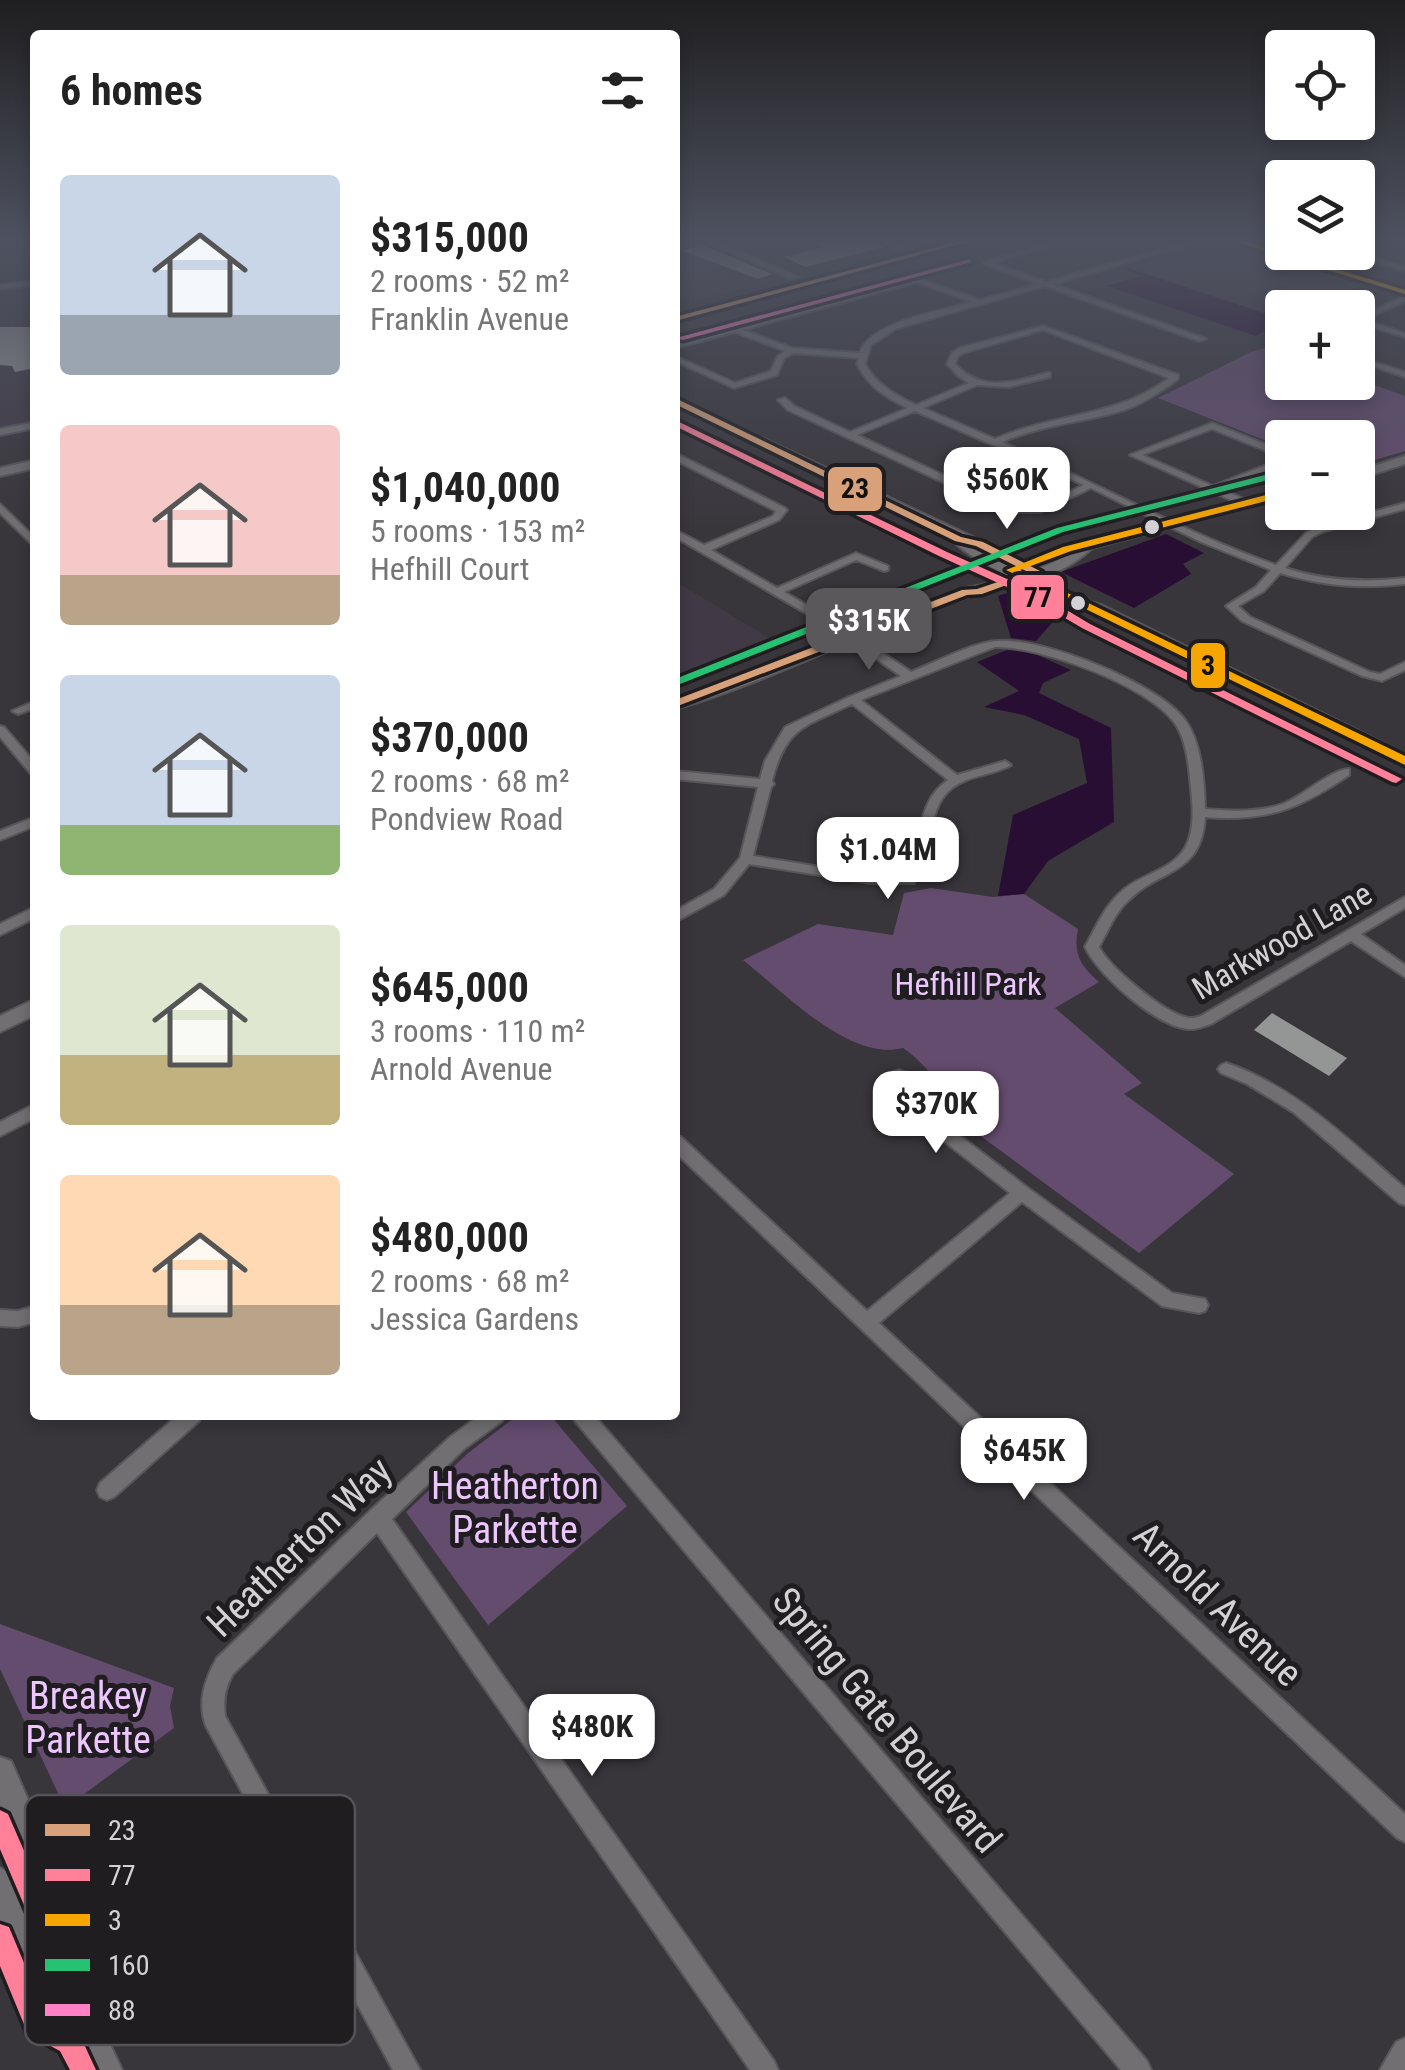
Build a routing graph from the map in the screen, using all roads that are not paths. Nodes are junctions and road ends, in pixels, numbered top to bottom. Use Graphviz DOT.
graph roads {
  1 [pos="760,339"];
  2 [pos="875,339"];
  3 [pos="1003,339"];
  4 [pos="1077,339"];
  5 [pos="791,350"];
  6 [pos="862,356"];
  7 [pos="680,361"];
  8 [pos="1375,365"];
  9 [pos="1047,375"];
  10 [pos="1405,375"];
  11 [pos="976,382"];
  12 [pos="782,400"];
  13 [pos="680,403"];
  14 [pos="917,408"];
  15 [pos="30,426"];
  16 [pos="0,432"];
  17 [pos="850,435"];
  18 [pos="994,442"];
  19 [pos="1265,447"];
  20 [pos="680,459"];
  21 [pos="1405,460"];
  22 [pos="30,465"];
  23 [pos="1265,469"];
  24 [pos="1375,470"];
  25 [pos="0,472"];
  26 [pos="1091,485"];
  27 [pos="1216,488"];
  28 [pos="1265,498"];
  29 [pos="1245,503"];
  30 [pos="1405,506"];
  31 [pos="0,507"];
  32 [pos="1168,523"];
  33 [pos="680,536"];
  34 [pos="30,539"];
  35 [pos="704,549"];
  36 [pos="884,568"];
  37 [pos="1279,568"];
  38 [pos="1024,571"];
  39 [pos="1405,580"];
  40 [pos="778,591"];
  41 [pos="853,636"];
  42 [pos="1405,665"];
  43 [pos="910,677"];
  44 [pos="853,700"];
  45 [pos="680,702"];
  46 [pos="30,706"];
  47 [pos="18,710"];
  48 [pos="0,730"];
  49 [pos="6,746"];
  50 [pos="1405,761"];
  51 [pos="1005,766"];
  52 [pos="30,767"];
  53 [pos="1345,772"];
  54 [pos="680,776"];
  55 [pos="953,778"];
  56 [pos="768,784"];
  57 [pos="1197,812"];
  58 [pos="30,822"];
  59 [pos="0,836"];
  60 [pos="746,859"];
  61 [pos="1405,902"];
  62 [pos="30,915"];
  63 [pos="680,915"];
  64 [pos="0,930"];
  65 [pos="1351,934"];
  66 [pos="1405,972"];
  67 [pos="30,1009"];
  68 [pos="0,1024"];
  69 [pos="1226,1068"];
  70 [pos="899,1076"];
  71 [pos="30,1113"];
  72 [pos="0,1130"];
  73 [pos="680,1147"];
  74 [pos="1022,1193"];
  75 [pos="1405,1198"];
  76 [pos="1199,1305"];
  77 [pos="30,1315"];
  78 [pos="0,1318"];
  79 [pos="866,1322"];
  80 [pos="186,1420"];
  81 [pos="488,1420"];
  82 [pos="586,1420"];
  83 [pos="108,1490"];
  84 [pos="378,1516"];
  85 [pos="256,1795"];
  86 [pos="5,1800"];
  87 [pos="1405,1830"];
  88 [pos="25,1842"];
  89 [pos="0,1884"];
  90 [pos="25,1944"];
  91 [pos="355,1975"];
  92 [pos="93,2045"];
  93 [pos="1405,2051"];
  94 [pos="105,2070"];
  95 [pos="407,2070"];
  96 [pos="765,2070"];
  97 [pos="1138,2070"];
  98 [pos="1393,2070"];
  1 -- 5 [label="street"];
  2 -- 6 [label="street"];
  3 -- 11 [label="street"];
  4 -- 18 [label="street"];
  5 -- 6 [label="street"];
  5 -- 7 [label="street"];
  6 -- 14 [label="street"];
  8 -- 10 [label="street"];
  9 -- 11 [label="street"];
  11 -- 14 [label="street"];
  12 -- 17 [label="street"];
  13 -- 38 [label="main road"];
  14 -- 17 [label="street"];
  14 -- 18 [label="street"];
  15 -- 16 [label="street"];
  17 -- 26 [label="street"];
  18 -- 26 [label="street"];
  19 -- 27 [label="street"];
  20 -- 35 [label="street"];
  21 -- 24 [label="street"];
  22 -- 25 [label="main road"];
  23 -- 27 [label="street"];
  26 -- 32 [label="street"];
  27 -- 29 [label="street"];
  28 -- 29 [label="street"];
  29 -- 32 [label="street"];
  30 -- 37 [label="street"];
  31 -- 34 [label="street"];
  32 -- 37 [label="street"];
  32 -- 38 [label="street"];
  33 -- 35 [label="street"];
  35 -- 40 [label="street"];
  36 -- 40 [label="street"];
  37 -- 39 [label="street"];
  37 -- 42 [label="street"];
  38 -- 41 [label="street"];
  38 -- 50 [label="main road"];
  40 -- 41 [label="street"];
  41 -- 43 [label="street"];
  41 -- 45 [label="street"];
  43 -- 44 [label="street"];
  43 -- 57 [label="street"];
  44 -- 55 [label="street"];
  44 -- 56 [label="street"];
  46 -- 47 [label="street"];
  48 -- 49 [label="street"];
  49 -- 52 [label="street"];
  51 -- 55 [label="street"];
  53 -- 57 [label="street"];
  54 -- 56 [label="street"];
  55 -- 60 [label="street"];
  56 -- 60 [label="street"];
  57 -- 65 [label="street, Markwood Lane"];
  58 -- 59 [label="street"];
  60 -- 63 [label="street"];
  61 -- 65 [label="street, Markwood Lane"];
  62 -- 64 [label="street"];
  65 -- 66 [label="street"];
  67 -- 68 [label="street"];
  69 -- 75 [label="street"];
  70 -- 74 [label="street"];
  71 -- 72 [label="street"];
  73 -- 79 [label="street, Arnold Avenue"];
  74 -- 76 [label="street"];
  74 -- 79 [label="street"];
  77 -- 78 [label="street"];
  79 -- 87 [label="street, Arnold Avenue"];
  80 -- 83 [label="street"];
  81 -- 84 [label="street, Heatherton Way"];
  82 -- 97 [label="street, Spring Gate Boulevard"];
  84 -- 85 [label="street, Heatherton Way"];
  84 -- 96 [label="street"];
  86 -- 88 [label="street"];
  89 -- 90 [label="street"];
  91 -- 95 [label="street, Heatherton Way"];
  92 -- 94 [label="street"];
  93 -- 98 [label="street"];
}
